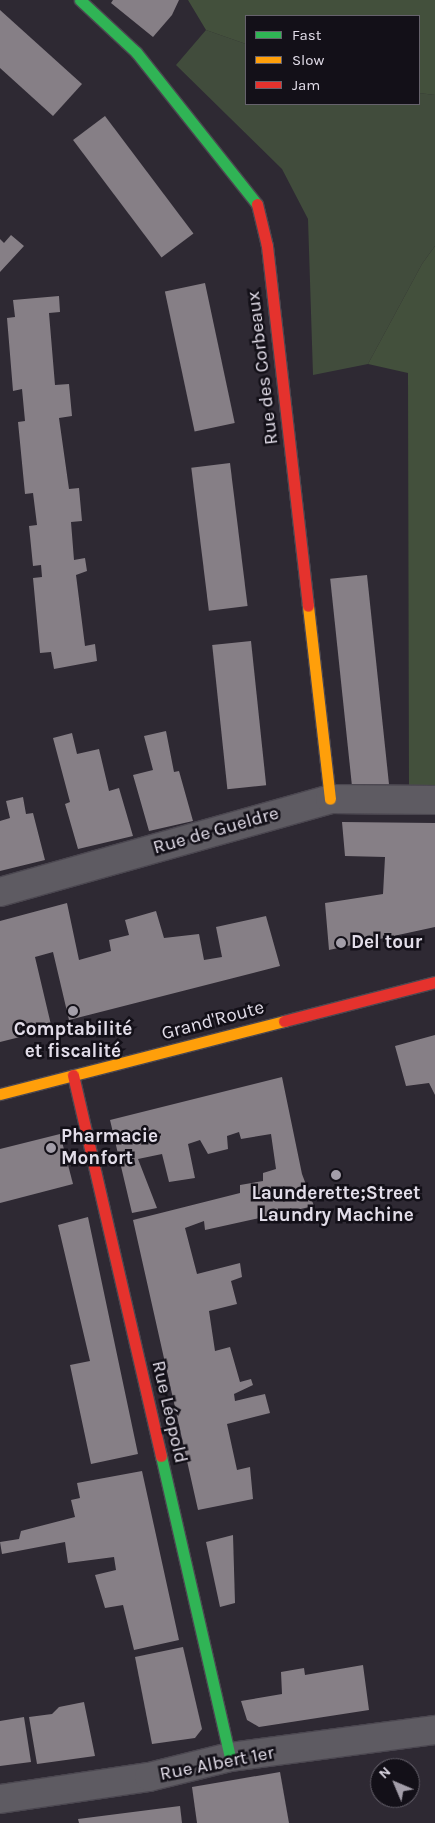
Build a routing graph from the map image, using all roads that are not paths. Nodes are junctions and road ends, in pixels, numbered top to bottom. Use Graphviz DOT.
graph roads {
  1 [pos="80,0"];
  2 [pos="330,799"];
  3 [pos="435,800"];
  4 [pos="0,892"];
  5 [pos="435,982"];
  6 [pos="73,1075"];
  7 [pos="0,1094"];
  8 [pos="435,1730"];
  9 [pos="230,1757"];
  10 [pos="0,1799"];
  1 -- 2 [label="street, Rue des Corbeaux"];
  2 -- 3 [label="street, Rue de Gueldre"];
  2 -- 4 [label="street, Rue de Gueldre"];
  5 -- 6 [label="street, Grand'Route"];
  6 -- 7 [label="street, Grand'Route"];
  6 -- 9 [label="street, Rue Léopold"];
  8 -- 9 [label="street, Rue Albert 1er"];
  9 -- 10 [label="street, Rue Albert 1er"];
}
